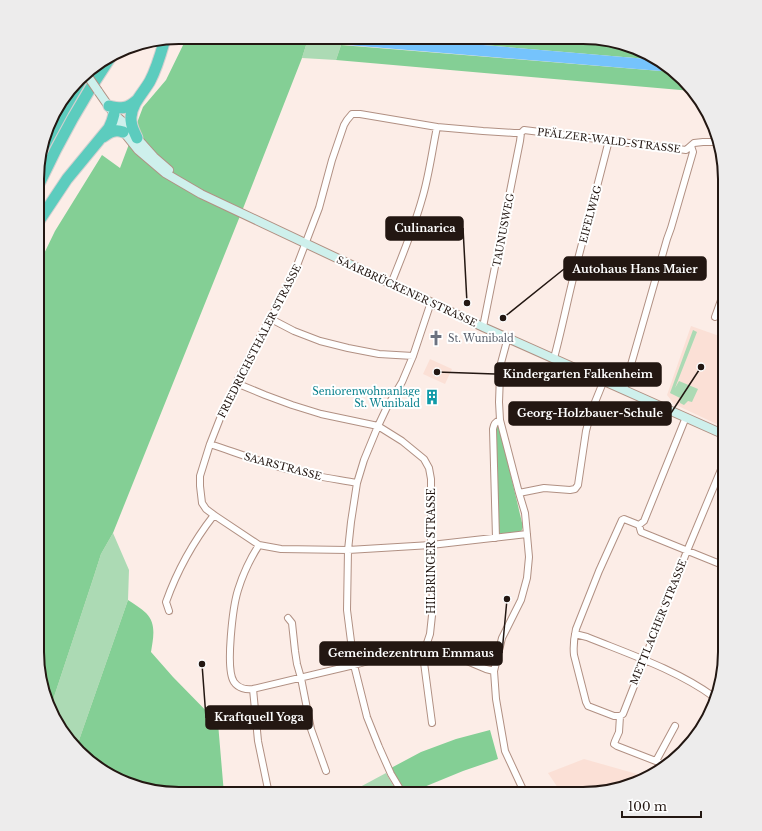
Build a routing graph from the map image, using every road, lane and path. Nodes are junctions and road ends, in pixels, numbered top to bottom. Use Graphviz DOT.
graph roads {
  1 [pos="163,45"];
  2 [pos="104,67"];
  3 [pos="89,78"];
  4 [pos="139,98"];
  5 [pos="111,110"];
  6 [pos="436,127"];
  7 [pos="123,132"];
  8 [pos="521,132"];
  9 [pos="137,138"];
  10 [pos="100,140"];
  11 [pos="609,140"];
  12 [pos="713,142"];
  13 [pos="692,146"];
  14 [pos="44,174"];
  15 [pos="180,182"];
  16 [pos="44,214"];
  17 [pos="306,244"];
  18 [pos="391,284"];
  19 [pos="431,302"];
  20 [pos="718,310"];
  21 [pos="715,317"];
  22 [pos="271,319"];
  23 [pos="484,327"];
  24 [pos="508,337"];
  25 [pos="413,356"];
  26 [pos="554,358"];
  27 [pos="604,380"];
  28 [pos="236,383"];
  29 [pos="624,389"];
  30 [pos="686,417"];
  31 [pos="500,420"];
  32 [pos="378,426"];
  33 [pos="718,431"];
  34 [pos="210,444"];
  35 [pos="718,477"];
  36 [pos="357,483"];
  37 [pos="519,493"];
  38 [pos="214,515"];
  39 [pos="639,525"];
  40 [pos="527,534"];
  41 [pos="496,538"];
  42 [pos="259,545"];
  43 [pos="431,545"];
  44 [pos="348,550"];
  45 [pos="687,551"];
  46 [pos="718,563"];
  47 [pos="169,611"];
  48 [pos="288,618"];
  49 [pos="575,634"];
  50 [pos="426,645"];
  51 [pos="643,660"];
  52 [pos="354,665"];
  53 [pos="494,671"];
  54 [pos="301,678"];
  55 [pos="253,689"];
  56 [pos="711,695"];
  57 [pos="620,716"];
  58 [pos="432,723"];
  59 [pos="675,726"];
  60 [pos="656,761"];
  61 [pos="660,763"];
  62 [pos="326,772"];
  63 [pos="268,787"];
  64 [pos="399,787"];
  65 [pos="522,787"];
  1 -- 4 [label="highway"];
  2 -- 14 [label="highway"];
  3 -- 5 [label="main road, bridge"];
  4 -- 5 [label="highway"];
  4 -- 9 [label="highway"];
  5 -- 7 [label="main road, SAARBRÜCKENER STRASSE"];
  5 -- 9 [label="main road, SAARBRÜCKENER STRASSE"];
  5 -- 10 [label="highway"];
  6 -- 8 [label="street, PFÄLZER-WALD-STRASSE"];
  6 -- 17 [label="street, PFÄLZER-WALD-STRASSE"];
  6 -- 18 [label="street"];
  7 -- 10 [label="highway"];
  7 -- 15 [label="main road, SAARBRÜCKENER STRASSE"];
  8 -- 11 [label="street, PFÄLZER-WALD-STRASSE"];
  8 -- 23 [label="street, TAUNUSWEG"];
  9 -- 15 [label="main road, SAARBRÜCKENER STRASSE"];
  10 -- 16 [label="highway"];
  11 -- 13 [label="street, PFÄLZER-WALD-STRASSE"];
  11 -- 26 [label="street, EIFELWEG"];
  12 -- 13 [label="street, PFÄLZER-WALD-STRASSE"];
  13 -- 29 [label="street"];
  15 -- 17 [label="main road, SAARBRÜCKENER STRASSE"];
  17 -- 18 [label="main road, SAARBRÜCKENER STRASSE"];
  17 -- 22 [label="street, FRIEDRICHSTHALER STRASSE"];
  18 -- 19 [label="main road, SAARBRÜCKENER STRASSE"];
  19 -- 23 [label="main road, SAARBRÜCKENER STRASSE"];
  19 -- 25 [label="street"];
  20 -- 21 [label="street"];
  22 -- 25 [label="street"];
  22 -- 28 [label="street, FRIEDRICHSTHALER STRASSE"];
  23 -- 24 [label="main road, SAARBRÜCKENER STRASSE"];
  24 -- 26 [label="main road, SAARBRÜCKENER STRASSE"];
  24 -- 31 [label="street"];
  25 -- 32 [label="street"];
  26 -- 27 [label="main road, SAARBRÜCKENER STRASSE"];
  27 -- 29 [label="main road, SAARBRÜCKENER STRASSE"];
  27 -- 37 [label="street"];
  28 -- 32 [label="street, HILBRINGER STRASSE"];
  28 -- 34 [label="street, FRIEDRICHSTHALER STRASSE"];
  29 -- 30 [label="main road, SAARBRÜCKENER STRASSE"];
  30 -- 33 [label="main road, SAARBRÜCKENER STRASSE"];
  30 -- 39 [label="street"];
  31 -- 37 [label="street"];
  31 -- 41 [label="street"];
  32 -- 36 [label="street"];
  32 -- 43 [label="street, HILBRINGER STRASSE"];
  34 -- 36 [label="street, SAARSTRASSE"];
  34 -- 38 [label="street, FRIEDRICHSTHALER STRASSE"];
  35 -- 45 [label="street, METTLACHER STRASSE"];
  36 -- 44 [label="street"];
  37 -- 40 [label="street"];
  38 -- 42 [label="street, FRIEDRICHSTHALER STRASSE"];
  38 -- 47 [label="street"];
  39 -- 45 [label="street"];
  39 -- 49 [label="street"];
  40 -- 41 [label="street, FRIEDRICHSTHALER STRASSE"];
  40 -- 53 [label="street"];
  41 -- 43 [label="street, FRIEDRICHSTHALER STRASSE"];
  42 -- 44 [label="street, FRIEDRICHSTHALER STRASSE"];
  42 -- 55 [label="street"];
  43 -- 44 [label="street, FRIEDRICHSTHALER STRASSE"];
  43 -- 50 [label="street, HILBRINGER STRASSE"];
  44 -- 52 [label="street"];
  45 -- 46 [label="street"];
  45 -- 51 [label="street, METTLACHER STRASSE"];
  48 -- 54 [label="street"];
  49 -- 51 [label="street"];
  49 -- 57 [label="street"];
  50 -- 52 [label="street"];
  50 -- 53 [label="street"];
  50 -- 58 [label="street, HILBRINGER STRASSE"];
  51 -- 56 [label="street"];
  51 -- 57 [label="street, METTLACHER STRASSE"];
  52 -- 54 [label="street"];
  52 -- 64 [label="street"];
  53 -- 65 [label="street"];
  54 -- 55 [label="street"];
  54 -- 62 [label="street"];
  55 -- 63 [label="street"];
  57 -- 60 [label="street, METTLACHER STRASSE"];
  59 -- 60 [label="street"];
  60 -- 61 [label="street, METTLACHER STRASSE"];
}
